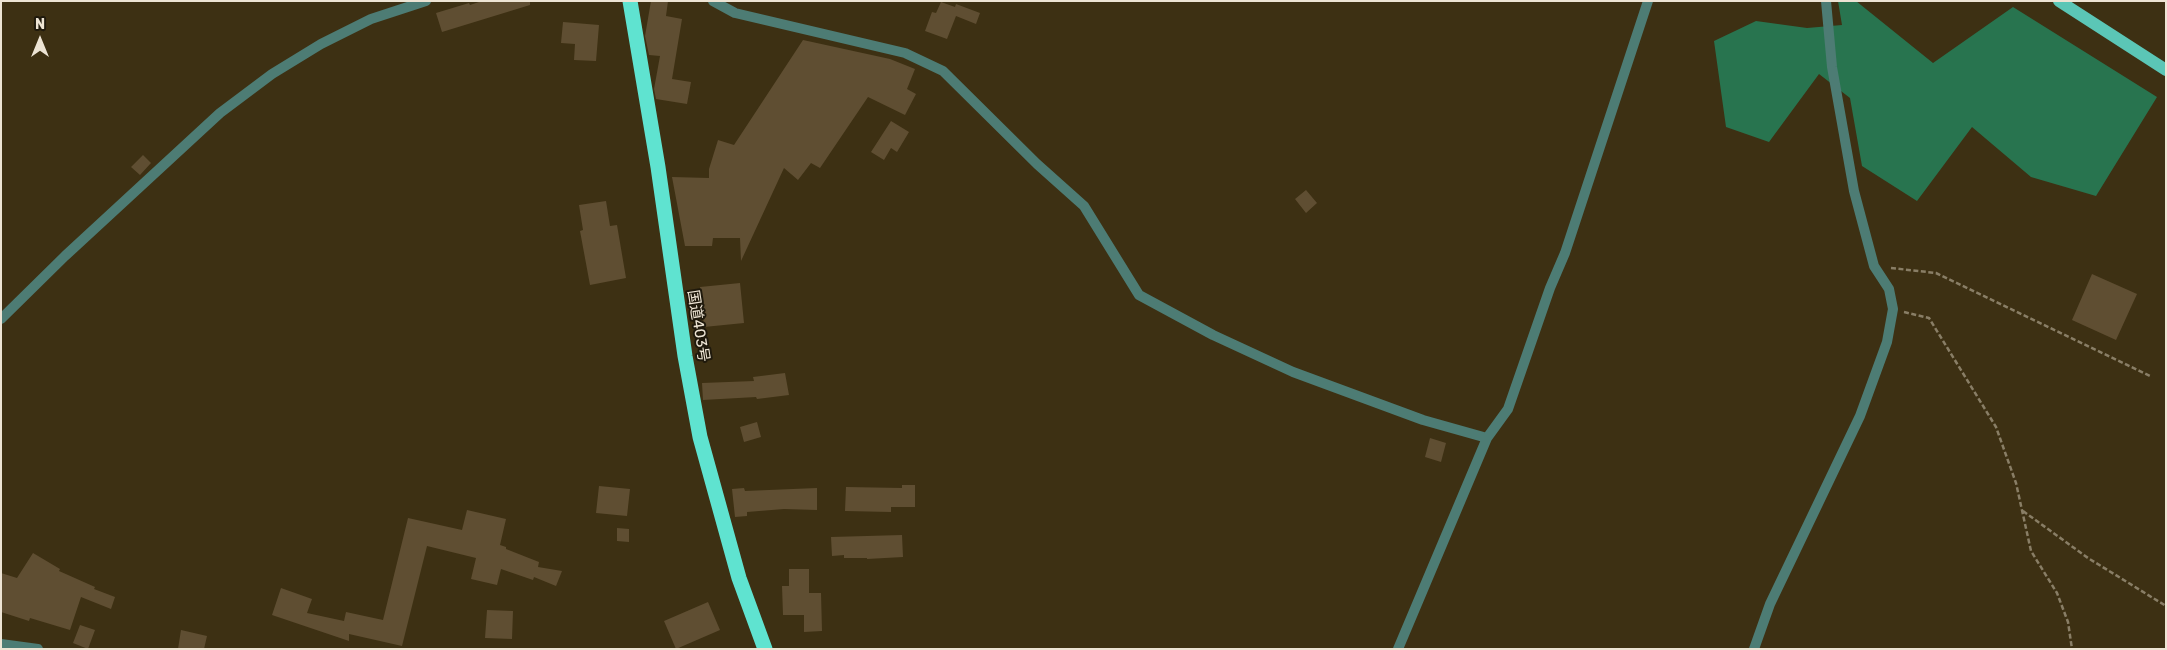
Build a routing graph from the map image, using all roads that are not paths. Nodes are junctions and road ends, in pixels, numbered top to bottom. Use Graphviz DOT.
graph roads {
  1 [pos="426,1"];
  2 [pos="630,1"];
  3 [pos="713,1"];
  4 [pos="1648,1"];
  5 [pos="1826,1"];
  6 [pos="2059,1"];
  7 [pos="2166,70"];
  8 [pos="1,319"];
  9 [pos="1487,438"];
  10 [pos="1,644"];
  11 [pos="38,649"];
  12 [pos="765,649"];
  13 [pos="1398,649"];
  14 [pos="1754,649"];
  1 -- 8 [label="street"];
  2 -- 12 [label="highway, 国道403号"];
  3 -- 9 [label="street"];
  4 -- 9 [label="street"];
  5 -- 14 [label="street"];
  6 -- 7 [label="main road"];
  9 -- 13 [label="street"];
  10 -- 11 [label="street"];
}
